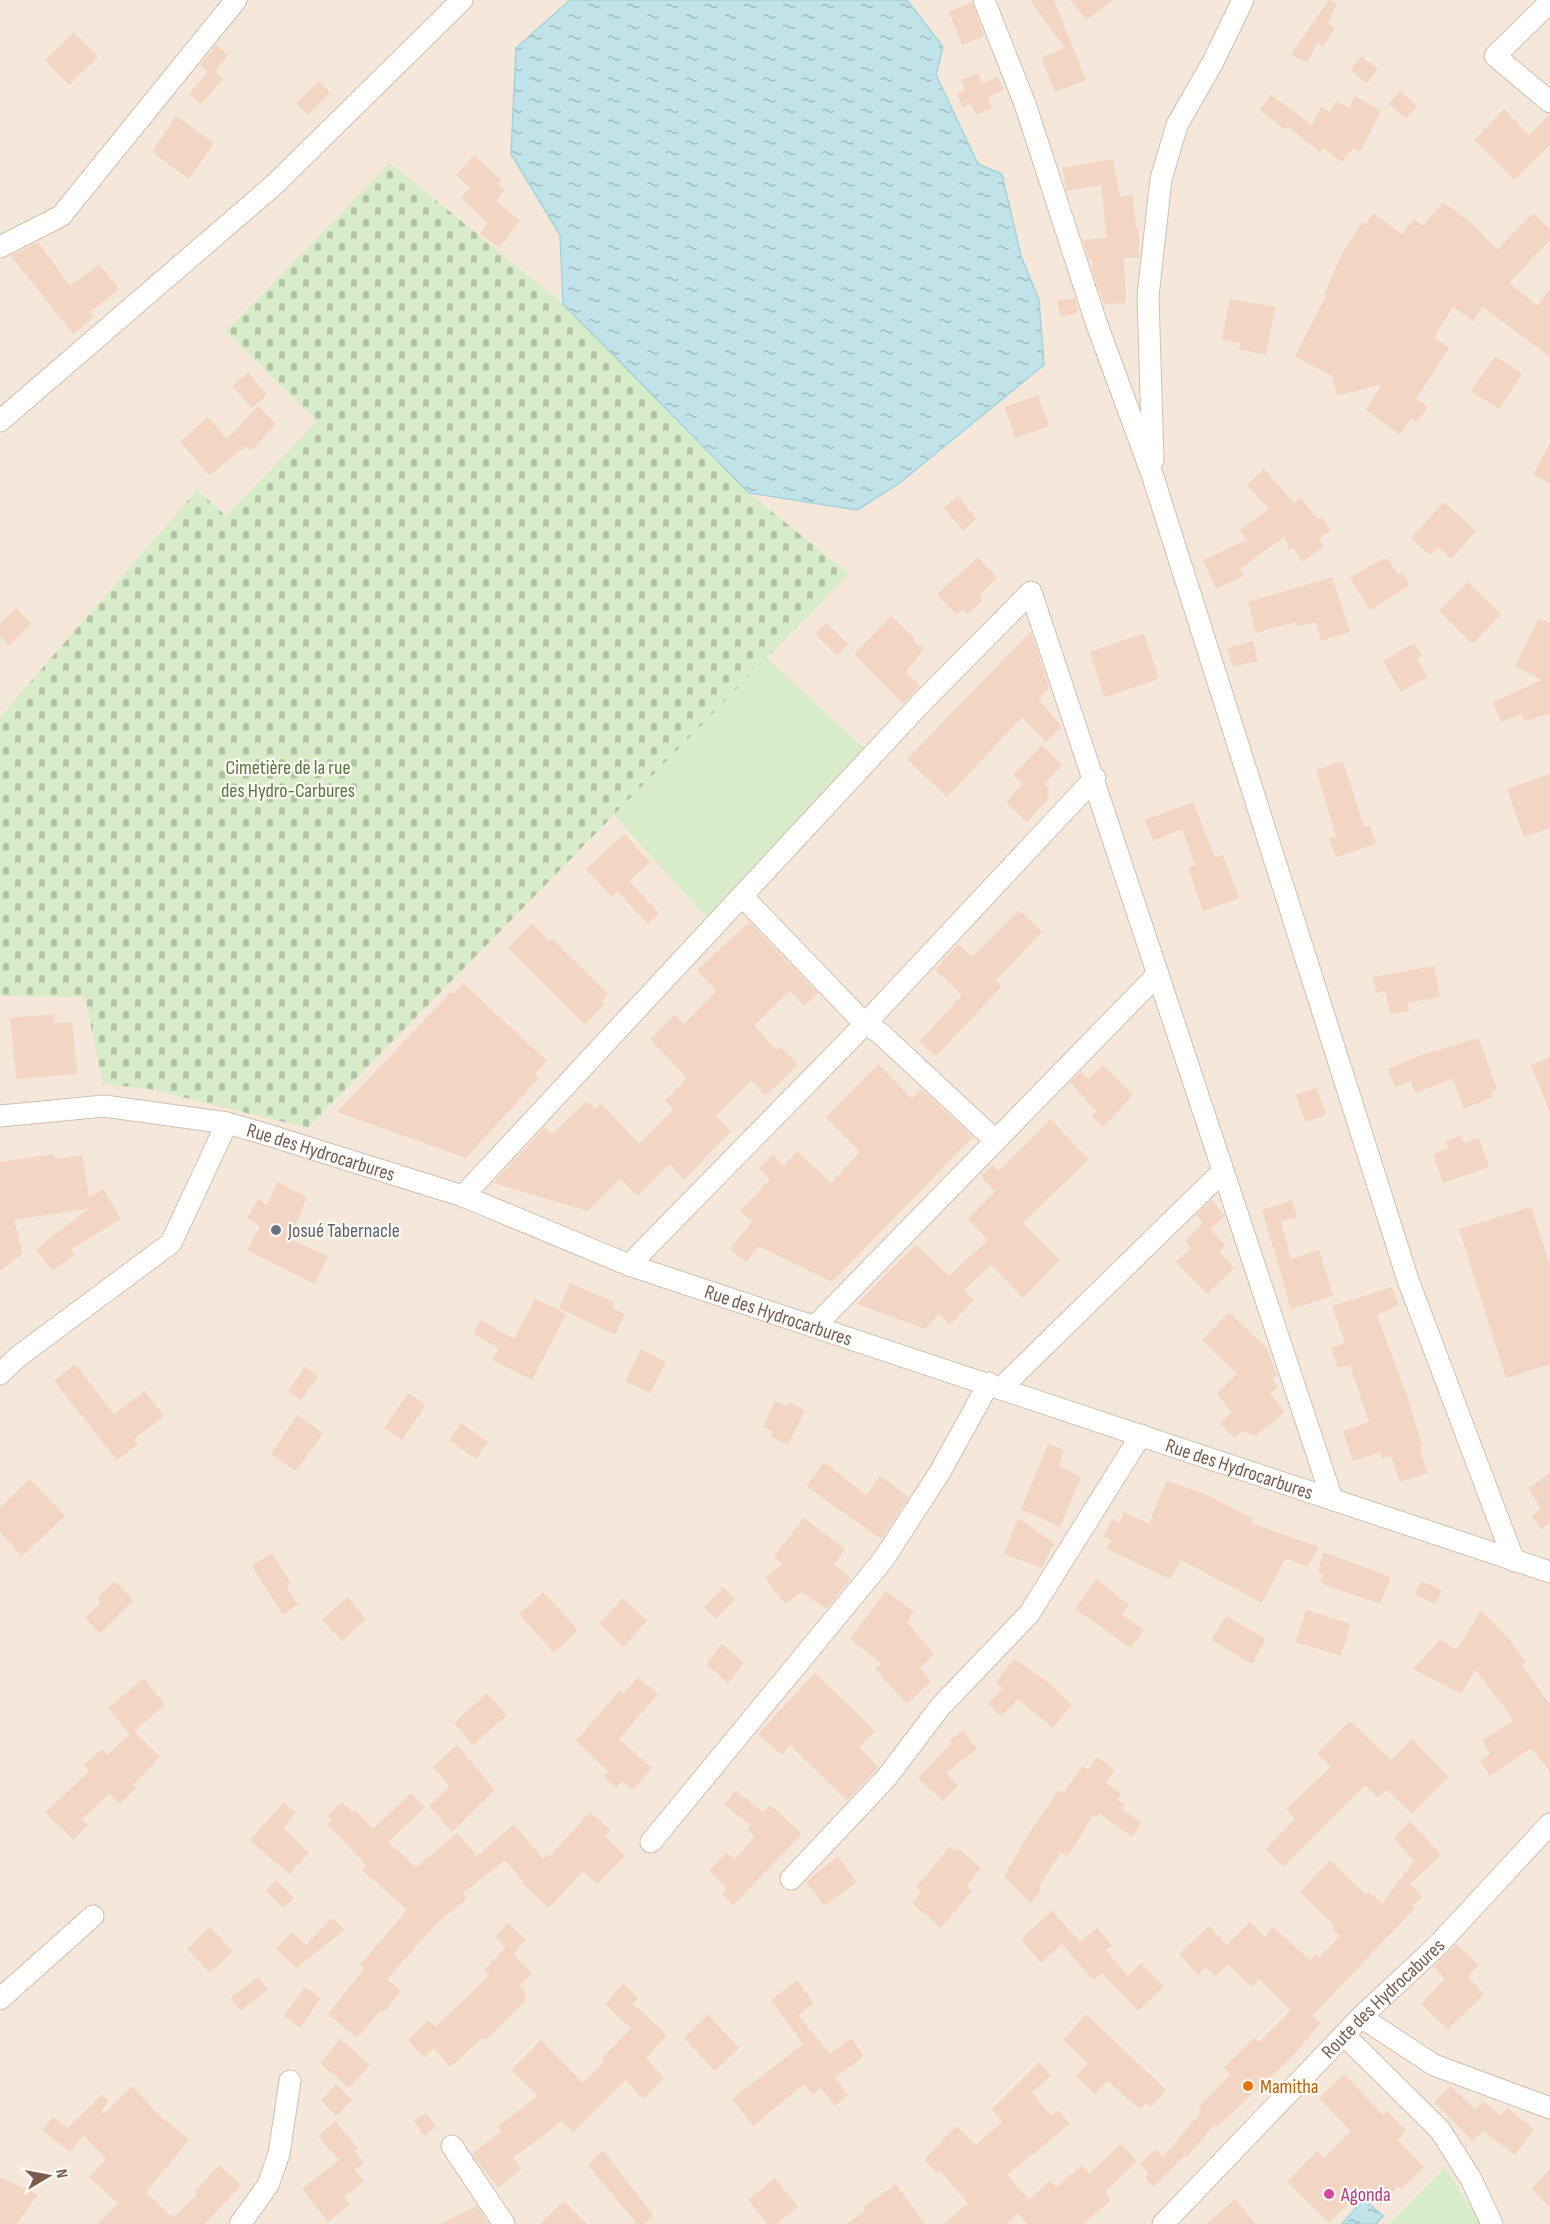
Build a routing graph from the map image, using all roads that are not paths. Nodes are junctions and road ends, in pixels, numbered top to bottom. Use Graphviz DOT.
graph roads {
  1 [pos="236,0"];
  2 [pos="462,0"];
  3 [pos="984,0"];
  4 [pos="1243,0"];
  5 [pos="1550,2"];
  6 [pos="1550,102"];
  7 [pos="0,247"];
  8 [pos="0,422"];
  9 [pos="1153,477"];
  10 [pos="1095,778"];
  11 [pos="743,897"];
  12 [pos="1158,974"];
  13 [pos="865,1024"];
  14 [pos="0,1116"];
  15 [pos="228,1123"];
  16 [pos="996,1141"];
  17 [pos="1223,1171"];
  18 [pos="463,1196"];
  19 [pos="629,1265"];
  20 [pos="816,1325"];
  21 [pos="0,1374"];
  22 [pos="995,1385"];
  23 [pos="1141,1435"];
  24 [pos="1332,1499"];
  25 [pos="1514,1561"];
  26 [pos="1550,1572"];
  27 [pos="1550,1824"];
  28 [pos="651,1842"];
  29 [pos="791,1879"];
  30 [pos="93,1916"];
  31 [pos="0,1999"];
  32 [pos="1361,2017"];
  33 [pos="1344,2035"];
  34 [pos="290,2081"];
  35 [pos="1550,2108"];
  36 [pos="452,2146"];
  37 [pos="240,2224"];
  38 [pos="504,2224"];
  39 [pos="1164,2224"];
  40 [pos="1492,2224"];
  1 -- 7 [label="street"];
  2 -- 8 [label="street"];
  3 -- 9 [label="street"];
  4 -- 9 [label="street"];
  5 -- 6 [label="street"];
  9 -- 25 [label="street"];
  10 -- 11 [label="street"];
  10 -- 12 [label="street"];
  10 -- 13 [label="street"];
  11 -- 13 [label="street"];
  11 -- 18 [label="street"];
  12 -- 16 [label="street"];
  12 -- 17 [label="street"];
  13 -- 16 [label="street"];
  13 -- 19 [label="street"];
  14 -- 15 [label="street, Rue des Hydrocarbures"];
  15 -- 18 [label="street, Rue des Hydrocarbures"];
  15 -- 21 [label="street"];
  16 -- 20 [label="street"];
  17 -- 22 [label="street"];
  17 -- 24 [label="street"];
  18 -- 19 [label="street, Rue des Hydrocarbures"];
  19 -- 20 [label="street, Rue des Hydrocarbures"];
  20 -- 22 [label="street, Rue des Hydrocarbures"];
  22 -- 23 [label="street, Rue des Hydrocarbures"];
  22 -- 28 [label="street"];
  23 -- 24 [label="street, Rue des Hydrocarbures"];
  23 -- 29 [label="street"];
  24 -- 25 [label="street, Rue des Hydrocarbures"];
  25 -- 26 [label="street, Rue des Hydrocarbures"];
  27 -- 32 [label="street, Route des Hydrocabures"];
  30 -- 31 [label="street"];
  32 -- 33 [label="street, Route des Hydrocabures"];
  32 -- 35 [label="street"];
  33 -- 39 [label="street, Route des Hydrocabures"];
  33 -- 40 [label="street"];
  34 -- 37 [label="street"];
  36 -- 38 [label="street"];
}
